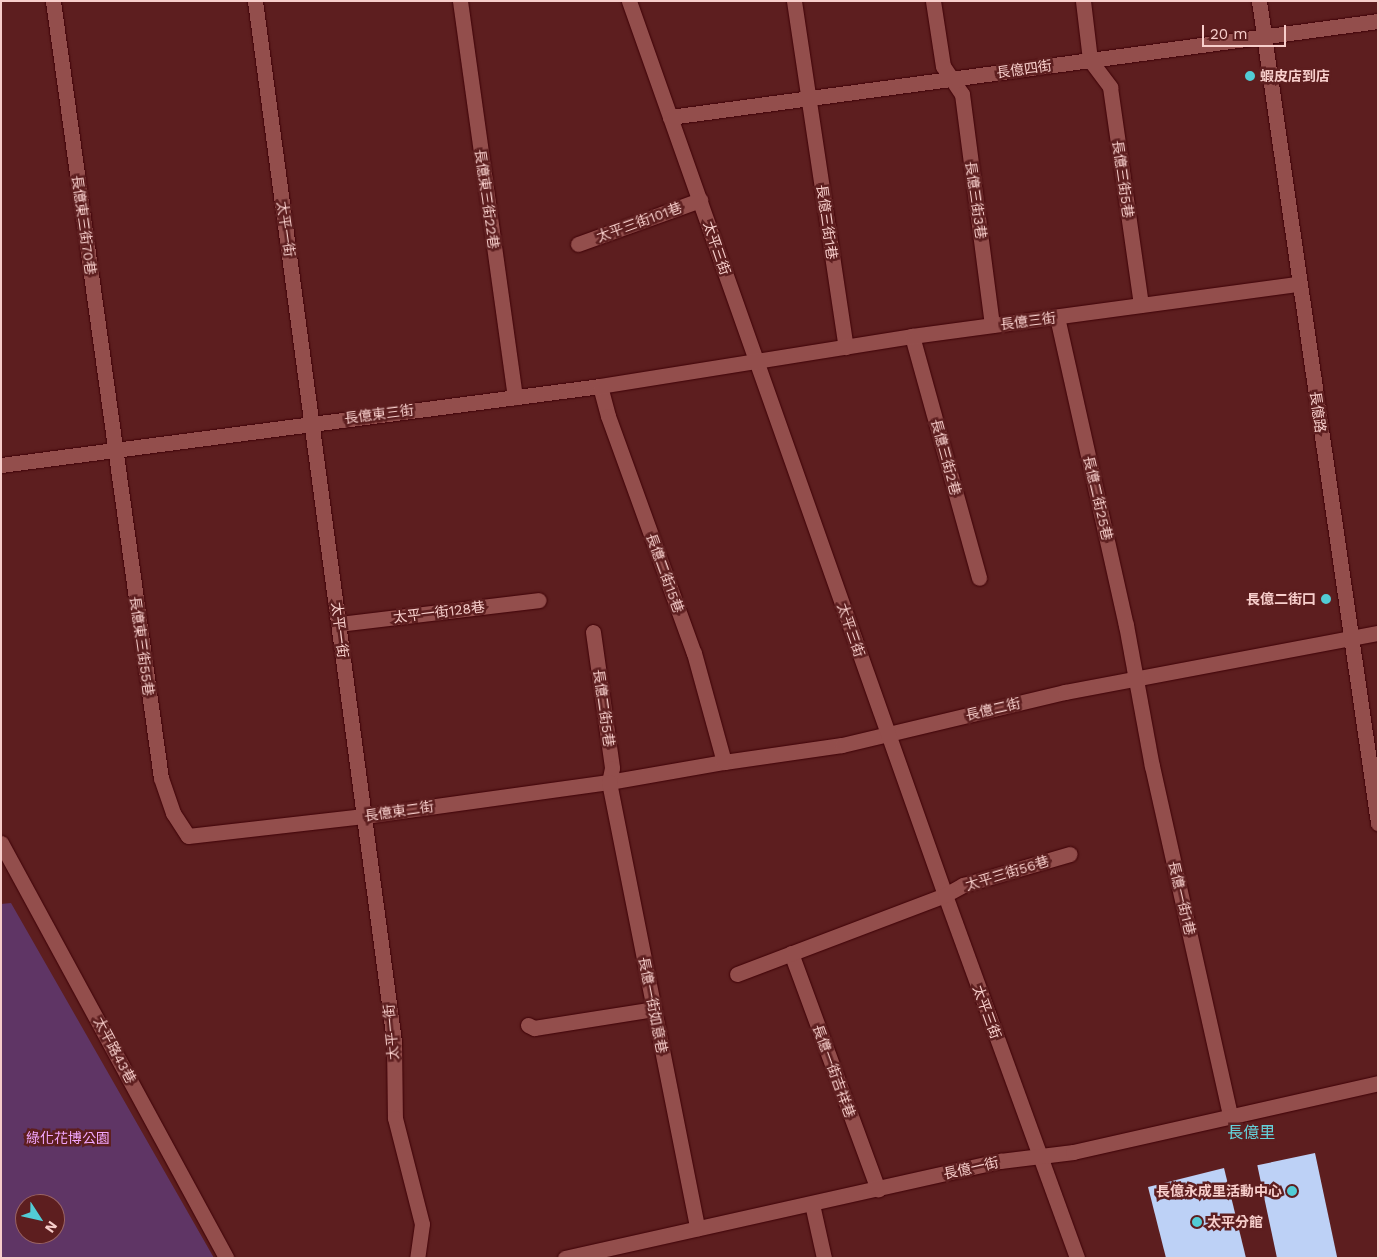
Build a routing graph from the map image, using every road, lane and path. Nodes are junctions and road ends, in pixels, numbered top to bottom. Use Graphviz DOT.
graph roads {
  1 [pos="54,1"];
  2 [pos="256,1"];
  3 [pos="460,1"];
  4 [pos="629,1"];
  5 [pos="794,1"];
  6 [pos="933,1"];
  7 [pos="1083,1"];
  8 [pos="1259,1"];
  9 [pos="1378,21"];
  10 [pos="1264,36"];
  11 [pos="1090,60"];
  12 [pos="953,78"];
  13 [pos="810,97"];
  14 [pos="670,117"];
  15 [pos="700,200"];
  16 [pos="578,244"];
  17 [pos="1299,284"];
  18 [pos="1141,305"];
  19 [pos="1058,317"];
  20 [pos="992,325"];
  21 [pos="912,336"];
  22 [pos="846,347"];
  23 [pos="757,362"];
  24 [pos="600,386"];
  25 [pos="514,397"];
  26 [pos="312,423"];
  27 [pos="115,450"];
  28 [pos="1,465"];
  29 [pos="979,578"];
  30 [pos="539,600"];
  31 [pos="339,624"];
  32 [pos="594,632"];
  33 [pos="1378,633"];
  34 [pos="1350,639"];
  35 [pos="1137,679"];
  36 [pos="888,733"];
  37 [pos="724,762"];
  38 [pos="609,782"];
  39 [pos="364,816"];
  40 [pos="1378,823"];
  41 [pos="188,836"];
  42 [pos="1,843"];
  43 [pos="1070,854"];
  44 [pos="945,895"];
  45 [pos="790,954"];
  46 [pos="737,974"];
  47 [pos="654,1009"];
  48 [pos="528,1025"];
  49 [pos="1378,1083"];
  50 [pos="1230,1116"];
  51 [pos="1040,1157"];
  52 [pos="878,1189"];
  53 [pos="812,1204"];
  54 [pos="697,1228"];
  55 [pos="226,1258"];
  56 [pos="417,1258"];
  57 [pos="565,1258"];
  58 [pos="824,1258"];
  59 [pos="1077,1258"];
  1 -- 27 [label="street, 長億東三街70巷"];
  2 -- 26 [label="street, 太平一街"];
  3 -- 25 [label="street, 長億東三街22巷"];
  4 -- 14 [label="street, 太平三街"];
  5 -- 13 [label="street, 長億三街1巷"];
  6 -- 12 [label="street, 長億三街3巷"];
  7 -- 11 [label="street"];
  8 -- 10 [label="street, 長億路"];
  9 -- 10 [label="street, 長億四街"];
  10 -- 11 [label="street, 長億四街"];
  10 -- 17 [label="street, 長億路"];
  11 -- 12 [label="street, 長億四街"];
  11 -- 18 [label="street, 長億三街5巷"];
  12 -- 13 [label="street, 長億四街"];
  12 -- 20 [label="street, 長億三街3巷"];
  13 -- 14 [label="street, 長億四街"];
  13 -- 22 [label="street, 長億三街1巷"];
  14 -- 15 [label="street, 太平三街"];
  15 -- 16 [label="street, 太平三街101巷"];
  15 -- 23 [label="street, 太平三街"];
  17 -- 18 [label="street, 長億三街"];
  17 -- 34 [label="street, 長億路"];
  18 -- 19 [label="street, 長億三街"];
  19 -- 20 [label="street, 長億三街"];
  19 -- 35 [label="street, 長億二街25巷"];
  20 -- 21 [label="street, 長億三街"];
  21 -- 22 [label="street, 長億三街"];
  21 -- 29 [label="street, 長億三街2巷"];
  22 -- 23 [label="street, 長億三街"];
  23 -- 24 [label="street, 長億東三街"];
  23 -- 36 [label="street, 太平三街"];
  24 -- 25 [label="street, 長億東三街"];
  24 -- 37 [label="street, 長億二街15巷"];
  25 -- 26 [label="street, 長億東三街"];
  26 -- 27 [label="street, 長億東三街"];
  26 -- 31 [label="street, 太平一街"];
  27 -- 28 [label="street, 長億東三街"];
  27 -- 41 [label="street, 長億東三街55巷"];
  30 -- 31 [label="street, 太平一街128巷"];
  31 -- 39 [label="street, 太平一街"];
  32 -- 38 [label="street, 長億二街5巷"];
  33 -- 34 [label="street, 長億二街"];
  34 -- 35 [label="street, 長億二街"];
  34 -- 40 [label="street, 長億路"];
  35 -- 36 [label="street, 長億二街"];
  35 -- 50 [label="street, 長億一街1巷"];
  36 -- 37 [label="street, 長億二街"];
  36 -- 44 [label="street, 太平三街"];
  37 -- 38 [label="street, 長億二街"];
  38 -- 39 [label="street, 長億東二街"];
  38 -- 47 [label="street, 長億一街如意巷"];
  39 -- 41 [label="street, 長億東二街"];
  39 -- 56 [label="street, 太平一街"];
  42 -- 55 [label="street, 太平路43巷"];
  43 -- 44 [label="street, 太平三街56巷"];
  44 -- 45 [label="street"];
  44 -- 51 [label="street, 太平三街"];
  45 -- 46 [label="street"];
  45 -- 52 [label="street, 長億一街吉祥巷"];
  47 -- 48 [label="street"];
  47 -- 54 [label="street, 長億一街如意巷"];
  49 -- 50 [label="street, 長億一街"];
  50 -- 51 [label="street, 長億一街"];
  51 -- 52 [label="street, 長億一街"];
  51 -- 59 [label="street, 太平三街"];
  52 -- 53 [label="street, 長億一街"];
  53 -- 54 [label="street, 長億一街"];
  53 -- 58 [label="street"];
  54 -- 57 [label="street, 長億一街"];
}
